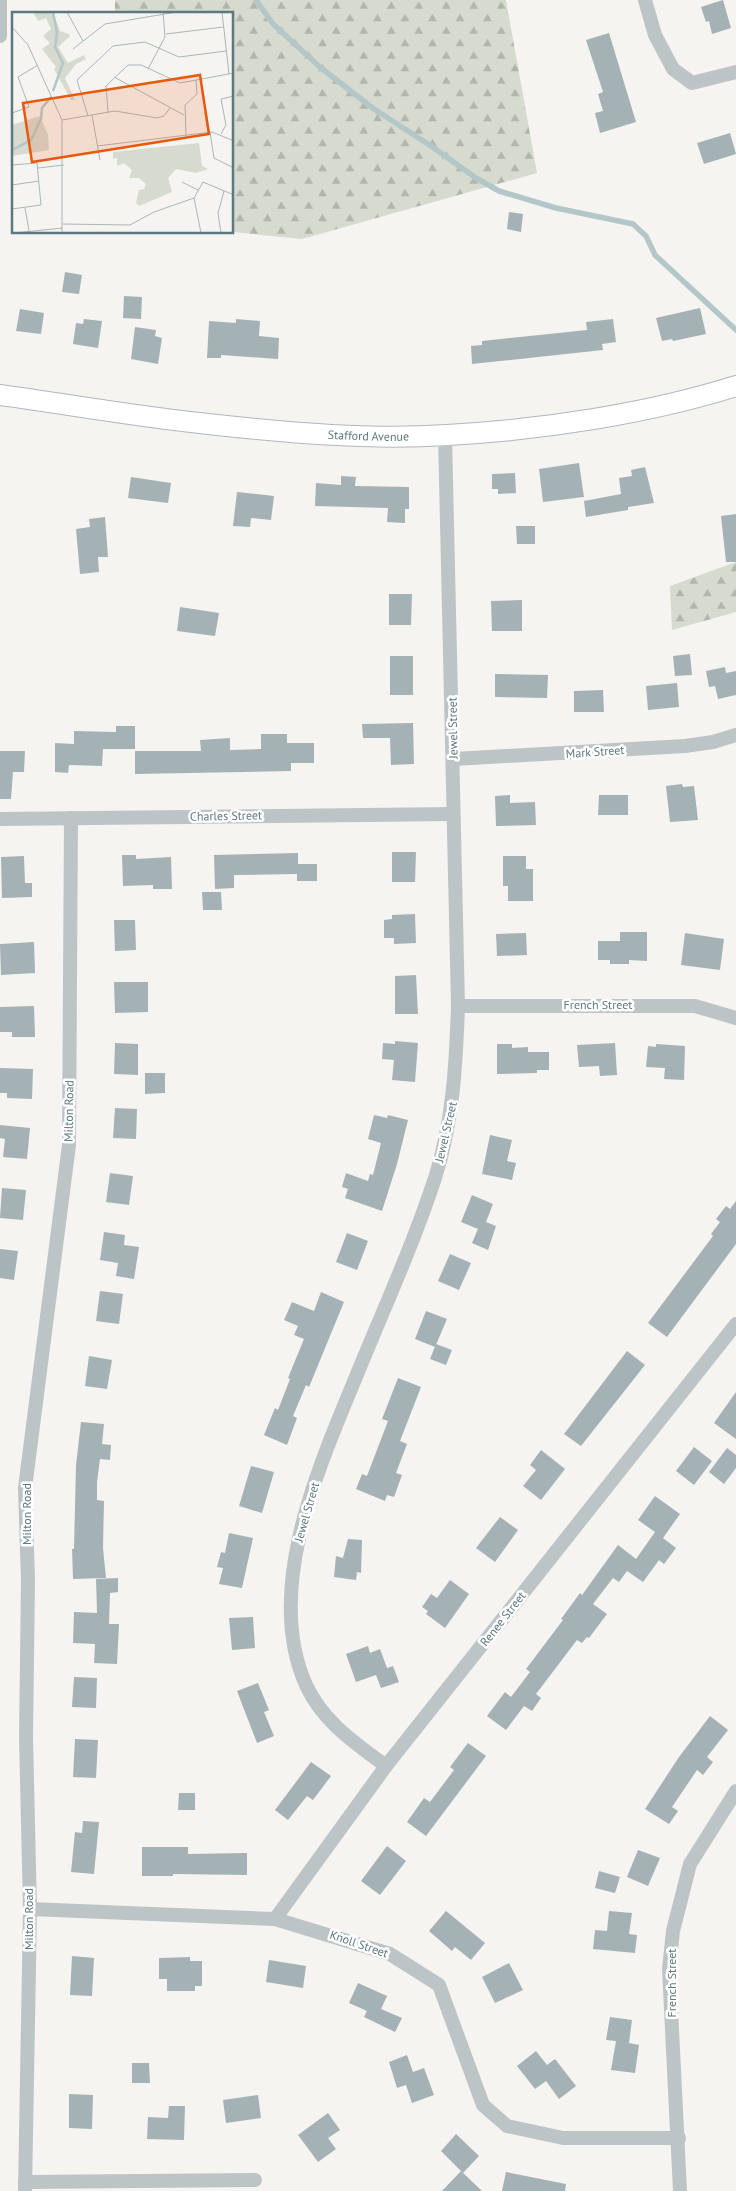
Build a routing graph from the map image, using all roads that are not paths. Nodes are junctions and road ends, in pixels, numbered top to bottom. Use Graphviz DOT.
graph roads {
  1 [pos="0,0"];
  2 [pos="645,0"];
  3 [pos="0,35"];
  4 [pos="736,72"];
  5 [pos="736,386"];
  6 [pos="0,395"];
  7 [pos="445,435"];
  8 [pos="736,736"];
  9 [pos="454,759"];
  10 [pos="453,814"];
  11 [pos="71,818"];
  12 [pos="0,819"];
  13 [pos="458,1006"];
  14 [pos="736,1018"];
  15 [pos="736,1324"];
  16 [pos="386,1766"];
  17 [pos="736,1791"];
  18 [pos="30,1908"];
  19 [pos="276,1919"];
  20 [pos="679,2138"];
  21 [pos="255,2180"];
  22 [pos="25,2187"];
  23 [pos="680,2191"];
  1 -- 3 [label="street"];
  2 -- 4 [label="street"];
  5 -- 7 [label="main road, Stafford Avenue"];
  6 -- 7 [label="main road, Stafford Avenue"];
  7 -- 9 [label="street, Jewel Street"];
  8 -- 9 [label="street, Mark Street"];
  9 -- 10 [label="street, Jewel Street"];
  10 -- 11 [label="street, Charles Street"];
  10 -- 13 [label="street, Jewel Street"];
  11 -- 12 [label="street, Charles Street"];
  11 -- 18 [label="street, Milton Road"];
  13 -- 14 [label="street, French Street"];
  13 -- 16 [label="street, Jewel Street"];
  15 -- 16 [label="street, Renee Street"];
  16 -- 19 [label="street, Renee Street"];
  17 -- 20 [label="street, French Street"];
  18 -- 19 [label="street, Knoll Street"];
  18 -- 22 [label="street, Milton Road"];
  19 -- 20 [label="street, Knoll Street"];
  20 -- 23 [label="street, French Street"];
  21 -- 22 [label="street"];
}
